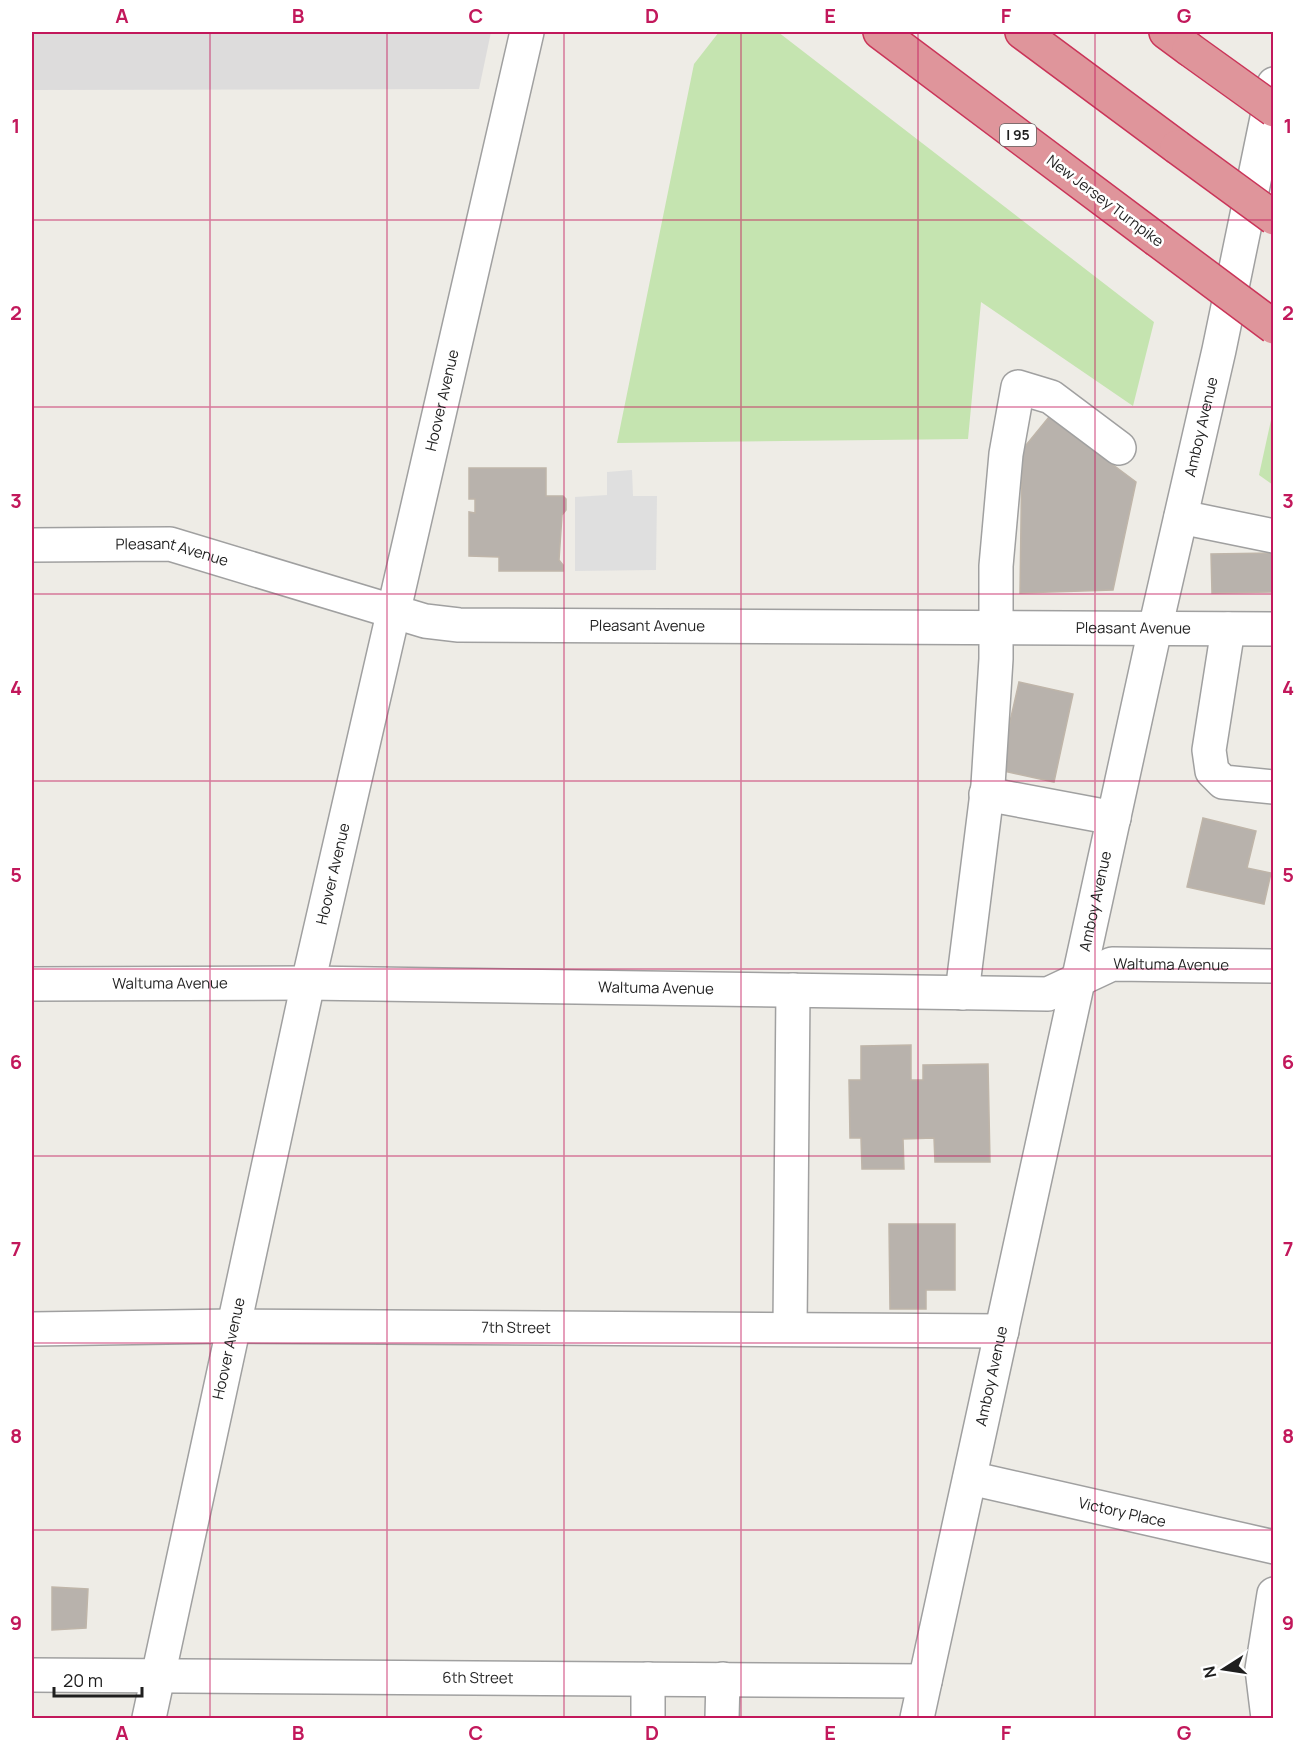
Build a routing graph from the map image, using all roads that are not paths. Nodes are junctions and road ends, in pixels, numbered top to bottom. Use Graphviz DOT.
graph roads {
  1 [pos="527,32"];
  2 [pos="880,32"];
  3 [pos="1022,32"];
  4 [pos="1178,40"];
  5 [pos="1274,84"];
  6 [pos="1274,110"];
  7 [pos="1274,218"];
  8 [pos="1274,327"];
  9 [pos="1119,448"];
  10 [pos="1181,517"];
  11 [pos="1274,536"];
  12 [pos="32,546"];
  13 [pos="392,612"];
  14 [pos="996,628"];
  15 [pos="1155,629"];
  16 [pos="1228,629"];
  17 [pos="1274,629"];
  18 [pos="1274,787"];
  19 [pos="986,794"];
  20 [pos="1114,818"];
  21 [pos="1274,966"];
  22 [pos="1079,979"];
  23 [pos="308,983"];
  24 [pos="32,984"];
  25 [pos="793,990"];
  26 [pos="962,993"];
  27 [pos="234,1326"];
  28 [pos="32,1329"];
  29 [pos="790,1329"];
  30 [pos="1002,1331"];
  31 [pos="970,1478"];
  32 [pos="1274,1547"];
  33 [pos="1274,1594"];
  34 [pos="32,1675"];
  35 [pos="158,1676"];
  36 [pos="648,1679"];
  37 [pos="723,1679"];
  38 [pos="925,1681"];
  39 [pos="149,1719"];
  40 [pos="648,1719"];
  41 [pos="722,1719"];
  42 [pos="916,1719"];
  43 [pos="1268,1719"];
  1 -- 13 [label="street, Hoover Avenue"];
  2 -- 8 [label="highway, New Jersey Turnpike / I 95, bridge"];
  3 -- 7 [label="highway, bridge"];
  4 -- 6 [label="highway, bridge"];
  5 -- 10 [label="street, Amboy Avenue"];
  9 -- 14 [label="street"];
  10 -- 11 [label="street"];
  10 -- 15 [label="street, Amboy Avenue"];
  12 -- 13 [label="street, Pleasant Avenue"];
  13 -- 14 [label="street, Pleasant Avenue"];
  13 -- 23 [label="street, Hoover Avenue"];
  14 -- 15 [label="street, Pleasant Avenue"];
  14 -- 19 [label="street"];
  15 -- 16 [label="street, Pleasant Avenue"];
  15 -- 20 [label="street, Amboy Avenue"];
  16 -- 17 [label="street, Pleasant Avenue"];
  16 -- 18 [label="street"];
  19 -- 20 [label="street"];
  19 -- 26 [label="street"];
  20 -- 22 [label="street, Amboy Avenue"];
  21 -- 22 [label="street, Waltuma Avenue"];
  22 -- 26 [label="street, Waltuma Avenue"];
  22 -- 30 [label="street, Amboy Avenue"];
  23 -- 24 [label="street, Waltuma Avenue"];
  23 -- 25 [label="street, Waltuma Avenue"];
  23 -- 27 [label="street, Hoover Avenue"];
  25 -- 26 [label="street, Waltuma Avenue"];
  25 -- 29 [label="street"];
  27 -- 28 [label="street, 7th Street"];
  27 -- 29 [label="street, 7th Street"];
  27 -- 35 [label="street, Hoover Avenue"];
  29 -- 30 [label="street, 7th Street"];
  30 -- 31 [label="street, Amboy Avenue"];
  31 -- 32 [label="street, Victory Place"];
  31 -- 38 [label="street, Amboy Avenue"];
  33 -- 43 [label="street"];
  34 -- 35 [label="street, 6th Street"];
  35 -- 36 [label="street, 6th Street"];
  35 -- 39 [label="street, Hoover Avenue"];
  36 -- 37 [label="street, 6th Street"];
  36 -- 40 [label="street"];
  37 -- 38 [label="street, 6th Street"];
  37 -- 41 [label="street"];
  38 -- 42 [label="street, Amboy Avenue"];
}
